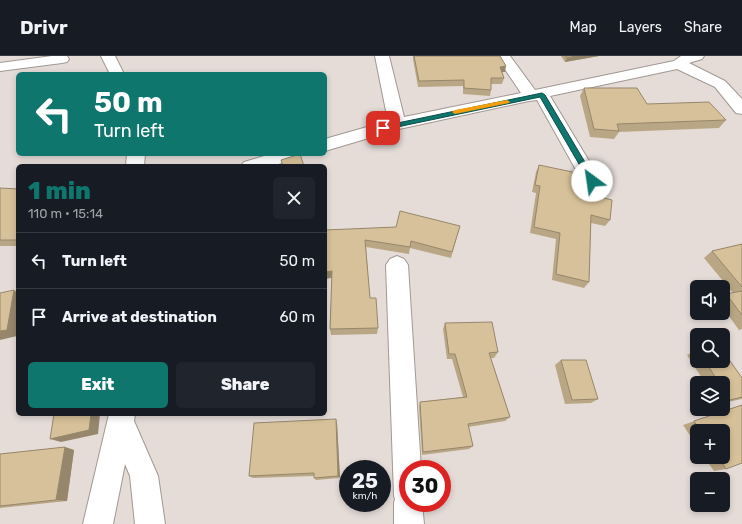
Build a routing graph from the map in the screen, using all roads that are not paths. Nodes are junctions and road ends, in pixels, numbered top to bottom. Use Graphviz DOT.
graph roads {
  1 [pos="108,56"];
  2 [pos="382,56"];
  3 [pos="503,56"];
  4 [pos="62,59"];
  5 [pos="686,59"];
  6 [pos="0,66"];
  7 [pos="116,72"];
  8 [pos="537,96"];
  9 [pos="742,109"];
  10 [pos="397,124"];
  11 [pos="327,144"];
  12 [pos="285,156"];
  13 [pos="257,164"];
  14 [pos="592,181"];
  15 [pos="397,265"];
  16 [pos="122,418"];
  17 [pos="406,460"];
  18 [pos="408,512"];
  19 [pos="98,524"];
  20 [pos="150,524"];
  21 [pos="409,524"];
  1 -- 7 [label="street"];
  2 -- 10 [label="street"];
  3 -- 8 [label="street"];
  4 -- 6 [label="street"];
  5 -- 8 [label="street"];
  5 -- 9 [label="street"];
  8 -- 10 [label="street"];
  8 -- 14 [label="street"];
  10 -- 11 [label="street"];
  12 -- 13 [label="street"];
  15 -- 17 [label="street"];
  16 -- 19 [label="street"];
  16 -- 20 [label="street"];
  18 -- 21 [label="street"];
}
